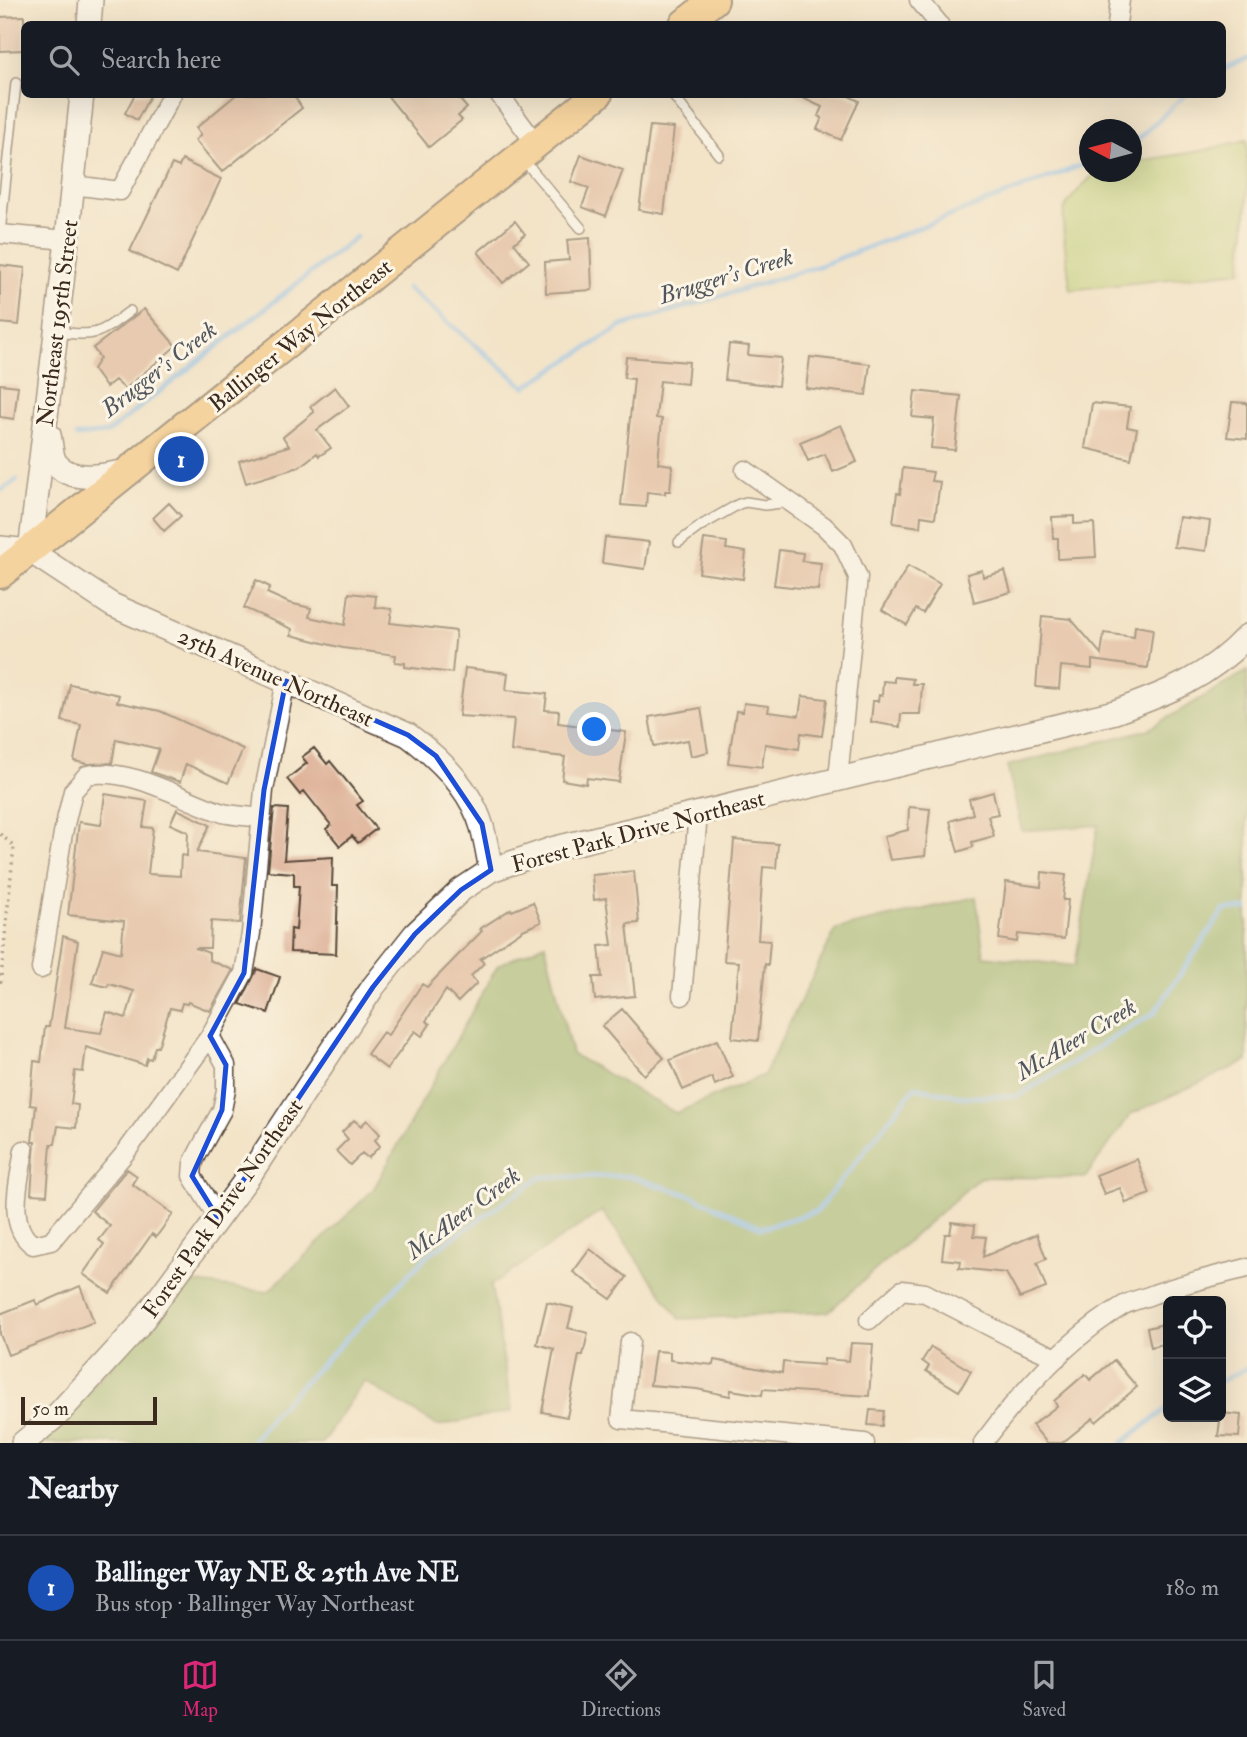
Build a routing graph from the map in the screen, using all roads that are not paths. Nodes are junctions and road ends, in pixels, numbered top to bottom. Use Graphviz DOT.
graph roads {
  1 [pos="92,0"];
  2 [pos="714,0"];
  3 [pos="919,0"];
  4 [pos="1120,0"];
  5 [pos="89,21"];
  6 [pos="688,21"];
  7 [pos="936,21"];
  8 [pos="1117,21"];
  9 [pos="16,83"];
  10 [pos="82,98"];
  11 [pos="170,98"];
  12 [pos="501,98"];
  13 [pos="593,98"];
  14 [pos="675,98"];
  15 [pos="529,150"];
  16 [pos="719,155"];
  17 [pos="73,185"];
  18 [pos="581,228"];
  19 [pos="0,234"];
  20 [pos="67,240"];
  21 [pos="130,311"];
  22 [pos="56,332"];
  23 [pos="46,415"];
  24 [pos="131,470"];
  25 [pos="745,470"];
  26 [pos="791,502"];
  27 [pos="678,542"];
  28 [pos="0,548"];
  29 [pos="30,551"];
  30 [pos="0,574"];
  31 [pos="1247,636"];
  32 [pos="286,681"];
  33 [pos="838,779"];
  34 [pos="698,814"];
  35 [pos="262,818"];
  36 [pos="491,870"];
  37 [pos="41,970"];
  38 [pos="682,996"];
  39 [pos="210,1036"];
  40 [pos="24,1150"];
  41 [pos="218,1219"];
  42 [pos="1247,1268"];
  43 [pos="869,1320"];
  44 [pos="630,1342"];
  45 [pos="1057,1358"];
  46 [pos="23,1443"];
  47 [pos="865,1443"];
  48 [pos="984,1443"];
  1 -- 5 [label="street"];
  2 -- 6 [label="main road"];
  3 -- 7 [label="street"];
  4 -- 8 [label="street"];
  9 -- 19 [label="lane"];
  10 -- 17 [label="street, Northeast 195th Street"];
  11 -- 17 [label="street"];
  12 -- 15 [label="street"];
  13 -- 15 [label="main road, Ballinger Way Northeast"];
  14 -- 16 [label="lane"];
  15 -- 18 [label="lane"];
  15 -- 24 [label="main road, Ballinger Way Northeast"];
  17 -- 20 [label="street, Northeast 195th Street"];
  19 -- 20 [label="street"];
  20 -- 22 [label="street, Northeast 195th Street"];
  21 -- 22 [label="lane"];
  22 -- 23 [label="street, Northeast 195th Street"];
  23 -- 24 [label="street"];
  23 -- 29 [label="street, Northeast 195th Street"];
  24 -- 29 [label="main road, Ballinger Way Northeast"];
  25 -- 26 [label="street"];
  26 -- 27 [label="lane"];
  26 -- 33 [label="street"];
  28 -- 29 [label="street, 25th Avenue Northeast"];
  29 -- 30 [label="main road, Ballinger Way Northeast"];
  29 -- 32 [label="street, 25th Avenue Northeast"];
  31 -- 33 [label="street, Forest Park Drive Northeast"];
  32 -- 35 [label="street"];
  32 -- 36 [label="street, 25th Avenue Northeast"];
  33 -- 34 [label="street, Forest Park Drive Northeast"];
  34 -- 36 [label="street, Forest Park Drive Northeast"];
  34 -- 38 [label="street"];
  35 -- 37 [label="street"];
  35 -- 39 [label="street"];
  36 -- 41 [label="street, Forest Park Drive Northeast"];
  39 -- 40 [label="street"];
  39 -- 41 [label="street"];
  41 -- 46 [label="street, Forest Park Drive Northeast"];
  42 -- 45 [label="street"];
  43 -- 45 [label="street"];
  44 -- 47 [label="street"];
  45 -- 48 [label="street"];
}
